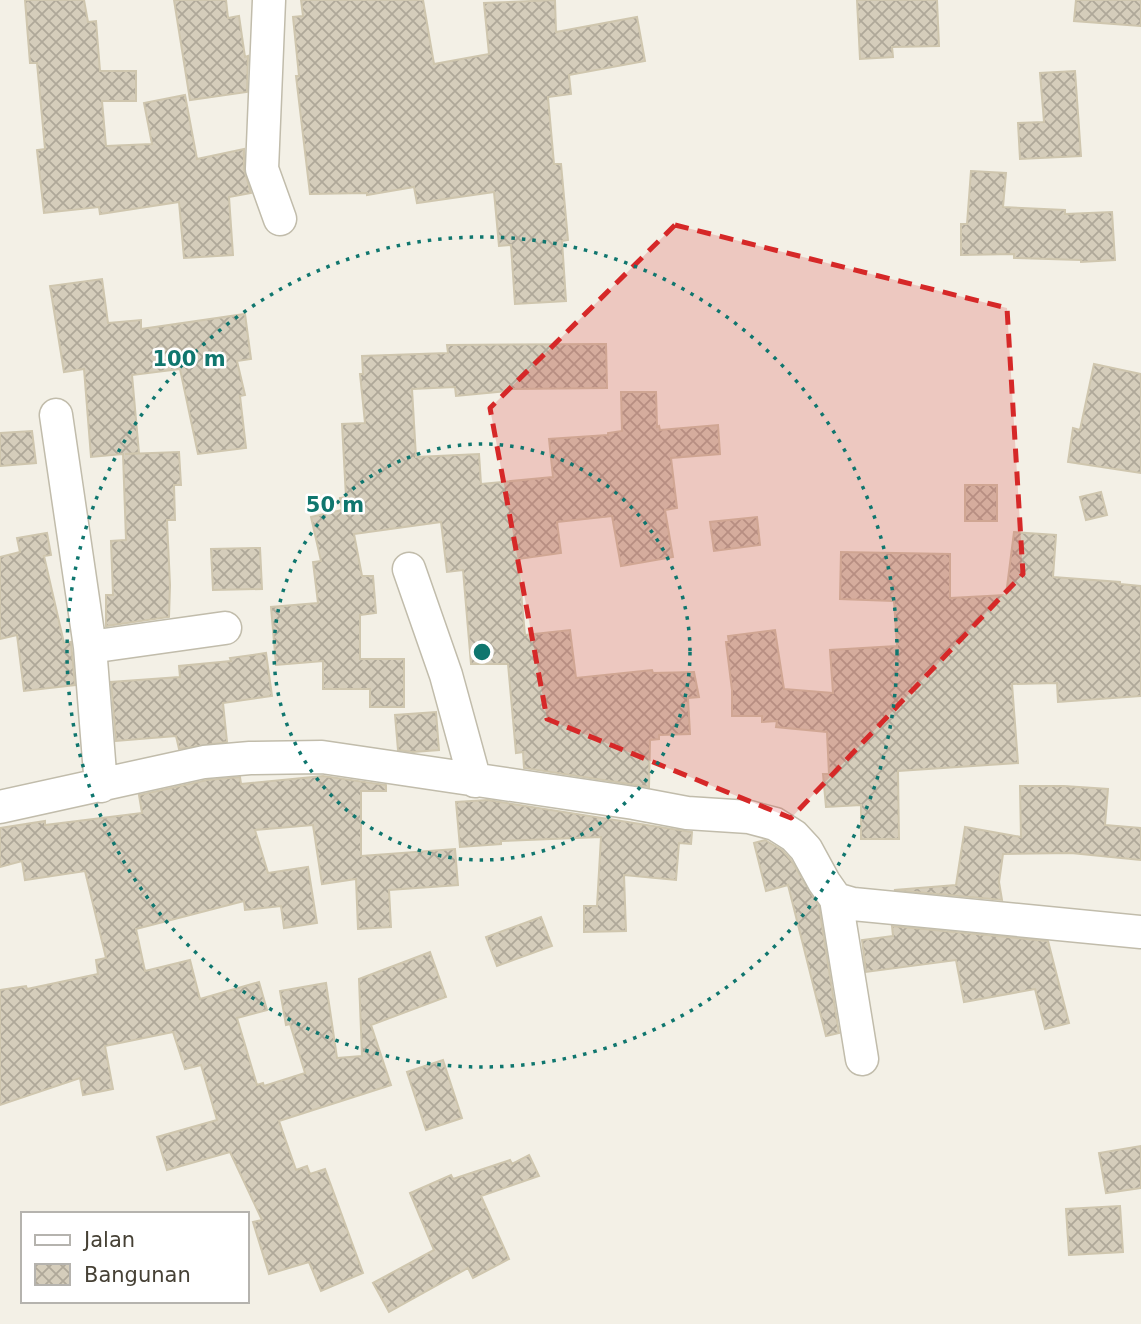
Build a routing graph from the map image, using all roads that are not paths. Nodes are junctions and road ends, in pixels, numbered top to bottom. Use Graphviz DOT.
graph roads {
  1 [pos="269,0"];
  2 [pos="280,219"];
  3 [pos="56,415"];
  4 [pos="409,569"];
  5 [pos="225,628"];
  6 [pos="90,646"];
  7 [pos="475,781"];
  8 [pos="101,786"];
  9 [pos="0,807"];
  10 [pos="836,899"];
  11 [pos="1141,932"];
  12 [pos="862,1059"];
  1 -- 2 [label="street"];
  3 -- 6 [label="street"];
  4 -- 7 [label="street"];
  5 -- 6 [label="street"];
  6 -- 8 [label="street"];
  7 -- 8 [label="street"];
  7 -- 10 [label="street"];
  8 -- 9 [label="street"];
  10 -- 11 [label="street"];
  10 -- 12 [label="street"];
}
